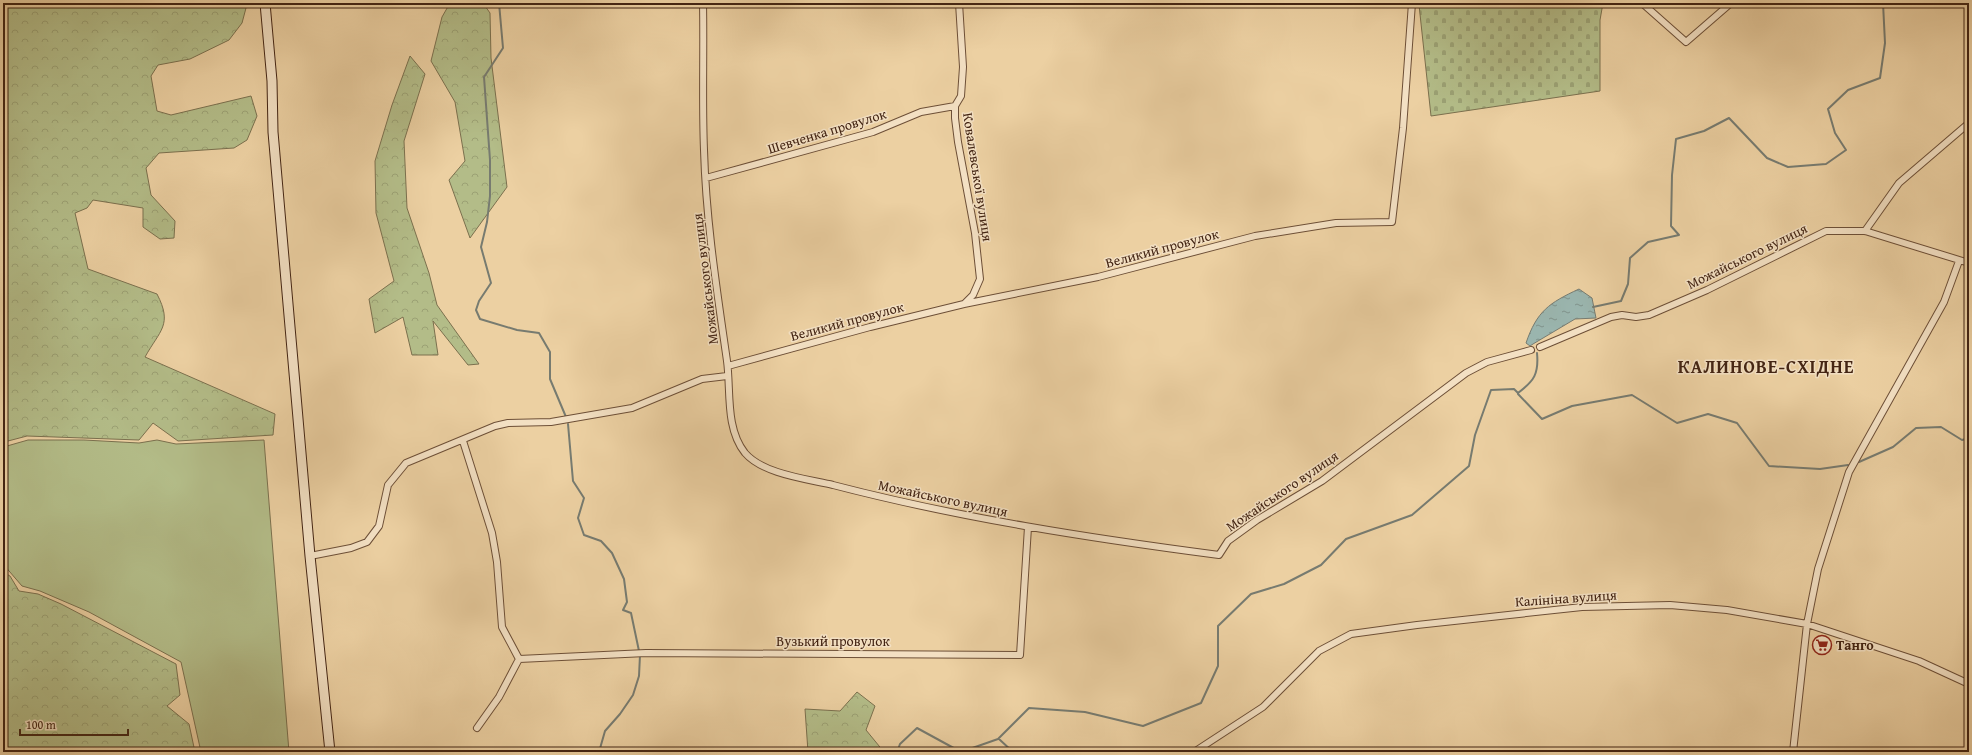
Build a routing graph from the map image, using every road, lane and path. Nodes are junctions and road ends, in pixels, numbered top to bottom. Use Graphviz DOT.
graph roads {
  1 [pos="265,3"];
  2 [pos="703,3"];
  3 [pos="958,3"];
  4 [pos="1412,3"];
  5 [pos="1642,3"];
  6 [pos="1732,3"];
  7 [pos="955,106"];
  8 [pos="1969,122"];
  9 [pos="706,178"];
  10 [pos="1865,230"];
  11 [pos="1959,261"];
  12 [pos="1969,263"];
  13 [pos="964,304"];
  14 [pos="1540,347"];
  15 [pos="1531,350"];
  16 [pos="728,366"];
  17 [pos="727,376"];
  18 [pos="463,441"];
  19 [pos="1028,527"];
  20 [pos="310,556"];
  21 [pos="1807,624"];
  22 [pos="518,659"];
  23 [pos="1969,684"];
  24 [pos="477,728"];
  25 [pos="330,752"];
  26 [pos="1194,752"];
  27 [pos="1793,752"];
  1 -- 20 [label="main road"];
  2 -- 9 [label="street, Можайського вулиця"];
  3 -- 7 [label="street, Ковалевської вулиця"];
  4 -- 13 [label="street, Великий провулок"];
  5 -- 6 [label="street"];
  7 -- 9 [label="street, Шевченка провулок"];
  7 -- 13 [label="street, Ковалевської вулиця"];
  8 -- 10 [label="street"];
  9 -- 16 [label="street, Можайського вулиця"];
  10 -- 11 [label="street, Можайського вулиця"];
  10 -- 14 [label="street, Можайського вулиця"];
  11 -- 12 [label="street, Можайського вулиця"];
  11 -- 21 [label="street"];
  13 -- 16 [label="street, Великий провулок"];
  15 -- 19 [label="street, Можайського вулиця"];
  16 -- 17 [label="street, Можайського вулиця"];
  17 -- 18 [label="street"];
  17 -- 19 [label="street, Можайського вулиця"];
  18 -- 20 [label="street"];
  18 -- 22 [label="street"];
  19 -- 22 [label="street, Вузький провулок"];
  20 -- 25 [label="main road"];
  21 -- 23 [label="street, Калініна вулиця"];
  21 -- 26 [label="street, Калініна вулиця"];
  21 -- 27 [label="street"];
  22 -- 24 [label="street"];
}
